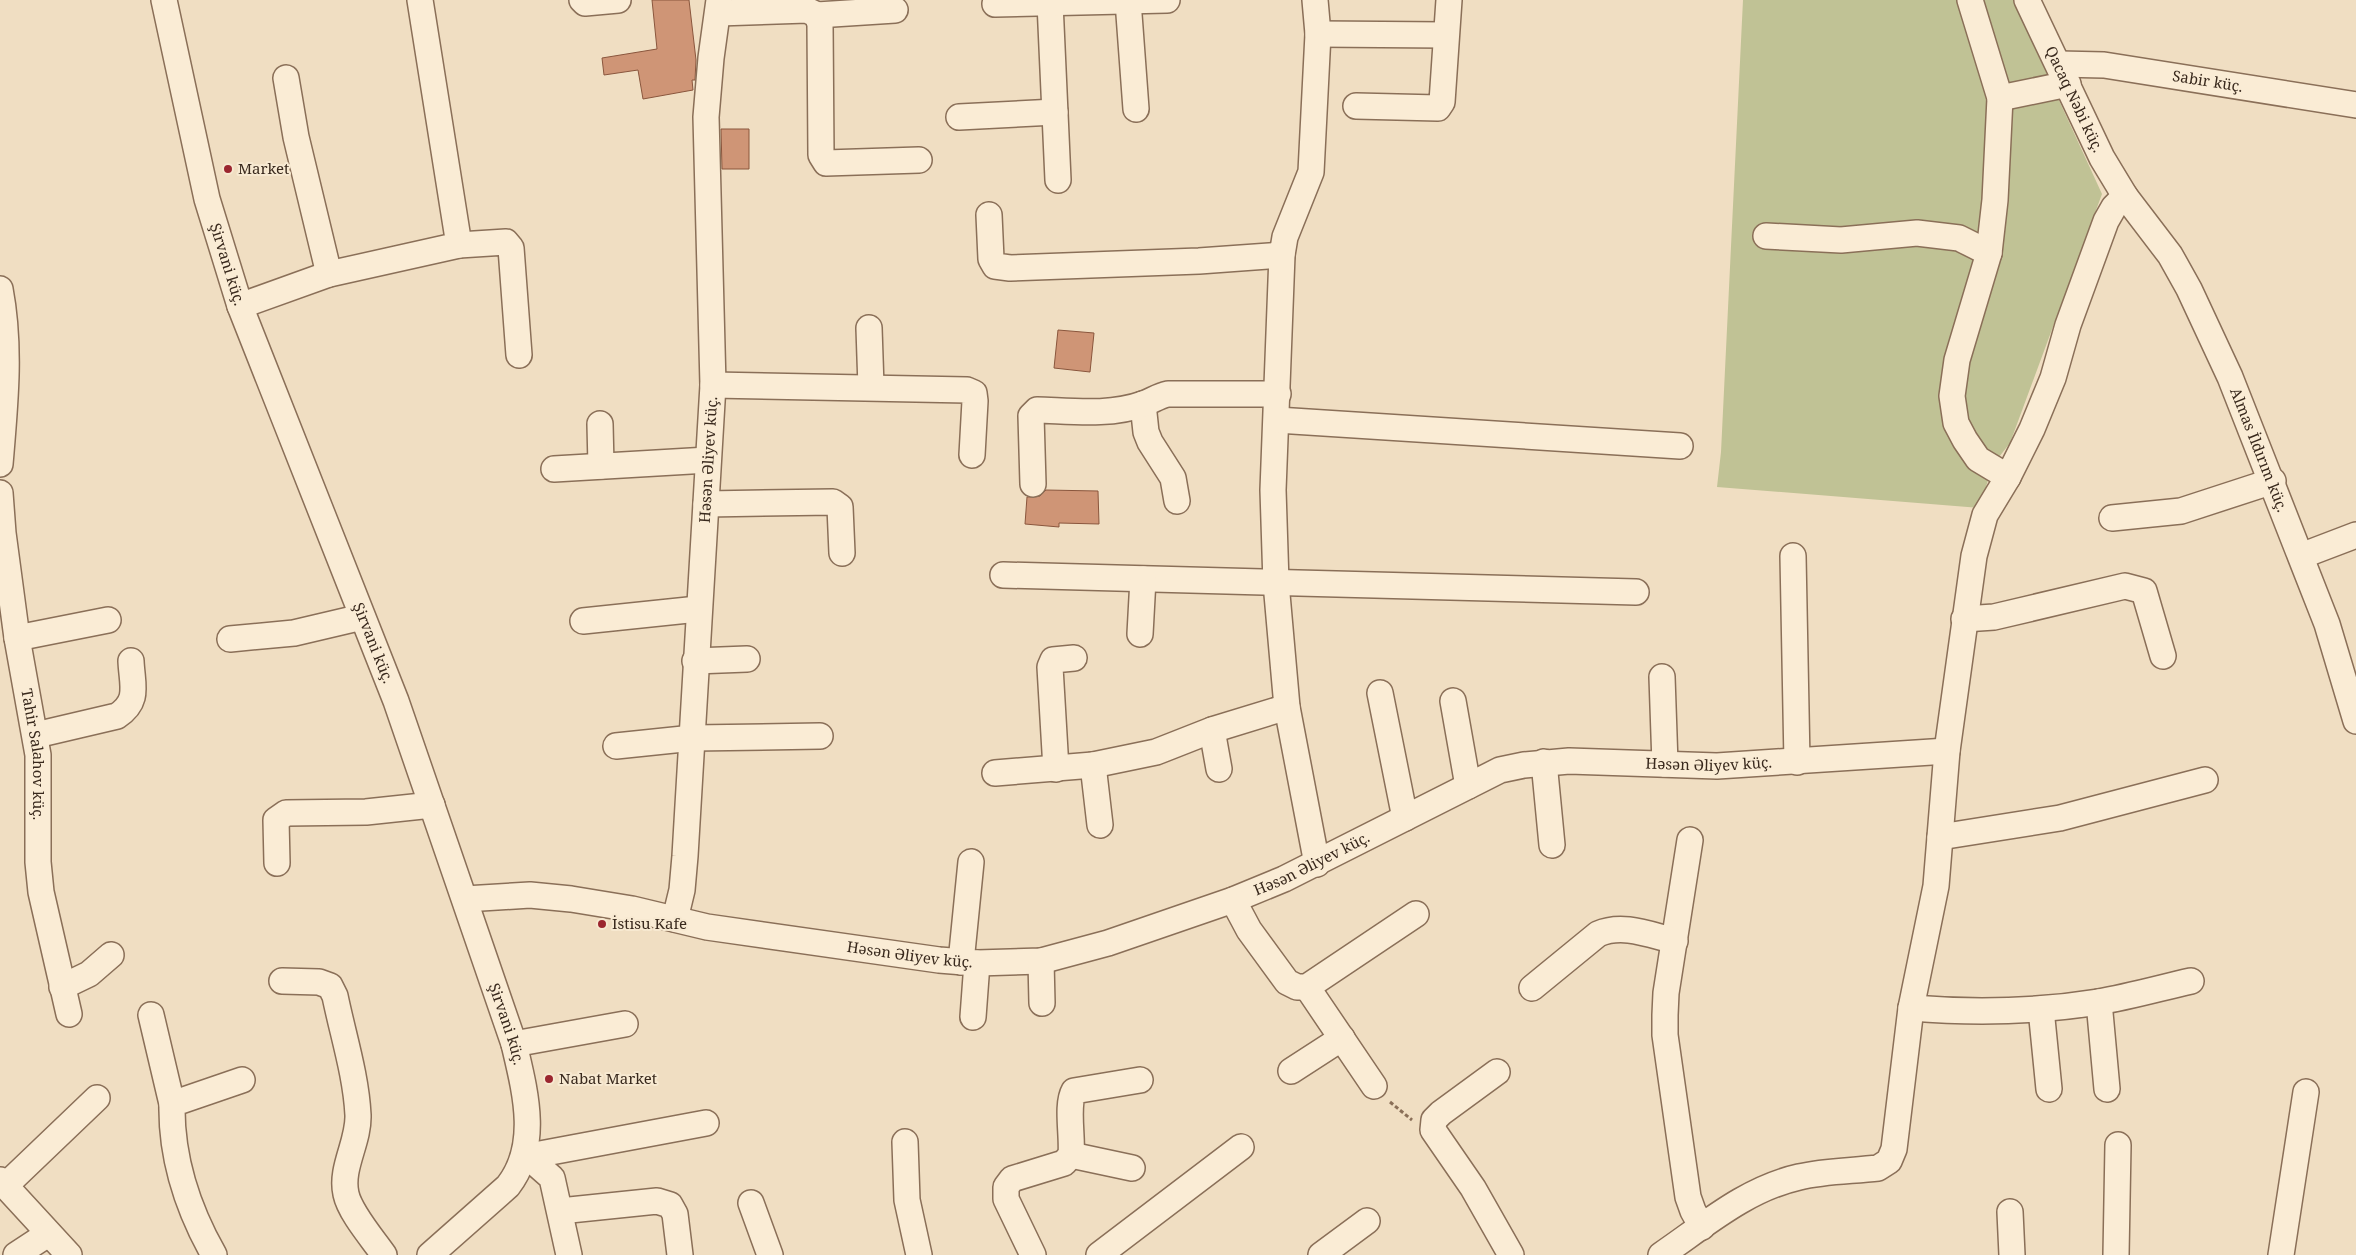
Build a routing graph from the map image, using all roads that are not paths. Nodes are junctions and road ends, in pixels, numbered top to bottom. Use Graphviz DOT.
graph roads {
  1 [pos="164,0"];
  2 [pos="420,0"];
  3 [pos="582,0"];
  4 [pos="618,0"];
  5 [pos="1167,0"];
  6 [pos="1315,0"];
  7 [pos="1449,0"];
  8 [pos="1970,0"];
  9 [pos="2027,0"];
  10 [pos="1128,1"];
  11 [pos="1050,2"];
  12 [pos="995,4"];
  13 [pos="719,6"];
  14 [pos="895,10"];
  15 [pos="817,15"];
  16 [pos="1318,34"];
  17 [pos="1445,35"];
  18 [pos="2063,74"];
  19 [pos="286,78"];
  20 [pos="2000,98"];
  21 [pos="2356,105"];
  22 [pos="1356,106"];
  23 [pos="1136,109"];
  24 [pos="1054,112"];
  25 [pos="959,117"];
  26 [pos="919,160"];
  27 [pos="1058,180"];
  28 [pos="2125,196"];
  29 [pos="989,215"];
  30 [pos="1766,236"];
  31 [pos="460,245"];
  32 [pos="1989,253"];
  33 [pos="1282,255"];
  34 [pos="329,274"];
  35 [pos="0,289"];
  36 [pos="240,306"];
  37 [pos="3,323"];
  38 [pos="869,328"];
  39 [pos="519,355"];
  40 [pos="713,385"];
  41 [pos="871,387"];
  42 [pos="1278,394"];
  43 [pos="1143,404"];
  44 [pos="1277,420"];
  45 [pos="600,424"];
  46 [pos="1680,446"];
  47 [pos="972,455"];
  48 [pos="708,460"];
  49 [pos="0,464"];
  50 [pos="601,466"];
  51 [pos="554,469"];
  52 [pos="2008,477"];
  53 [pos="2273,481"];
  54 [pos="1033,484"];
  55 [pos="0,492"];
  56 [pos="1178,501"];
  57 [pos="706,504"];
  58 [pos="2112,518"];
  59 [pos="2356,535"];
  60 [pos="842,553"];
  61 [pos="1794,556"];
  62 [pos="2301,556"];
  63 [pos="1003,575"];
  64 [pos="1143,579"];
  65 [pos="1276,583"];
  66 [pos="1636,592"];
  67 [pos="698,609"];
  68 [pos="362,617"];
  69 [pos="1964,619"];
  70 [pos="108,620"];
  71 [pos="583,621"];
  72 [pos="1140,634"];
  73 [pos="17,638"];
  74 [pos="230,640"];
  75 [pos="2163,656"];
  76 [pos="1074,658"];
  77 [pos="747,659"];
  78 [pos="131,660"];
  79 [pos="695,661"];
  80 [pos="1662,677"];
  81 [pos="1380,693"];
  82 [pos="1454,700"];
  83 [pos="1287,707"];
  84 [pos="2356,721"];
  85 [pos="1212,730"];
  86 [pos="36,735"];
  87 [pos="820,736"];
  88 [pos="693,738"];
  89 [pos="616,746"];
  90 [pos="1947,751"];
  91 [pos="1544,762"];
  92 [pos="1797,762"];
  93 [pos="1665,764"];
  94 [pos="1093,765"];
  95 [pos="1056,769"];
  96 [pos="1220,769"];
  97 [pos="995,773"];
  98 [pos="2205,780"];
  99 [pos="1468,786"];
  100 [pos="432,805"];
  101 [pos="1404,818"];
  102 [pos="1100,825"];
  103 [pos="1940,837"];
  104 [pos="1690,840"];
  105 [pos="1552,845"];
  106 [pos="972,862"];
  107 [pos="277,864"];
  108 [pos="1317,864"];
  109 [pos="465,899"];
  110 [pos="1233,900"];
  111 [pos="1416,914"];
  112 [pos="675,919"];
  113 [pos="1675,941"];
  114 [pos="111,955"];
  115 [pos="1041,961"];
  116 [pos="969,963"];
  117 [pos="2191,980"];
  118 [pos="282,981"];
  119 [pos="1307,986"];
  120 [pos="62,987"];
  121 [pos="1532,988"];
  122 [pos="2099,1002"];
  123 [pos="1042,1003"];
  124 [pos="1911,1008"];
  125 [pos="2041,1009"];
  126 [pos="69,1014"];
  127 [pos="151,1015"];
  128 [pos="973,1017"];
  129 [pos="625,1024"];
  130 [pos="1342,1038"];
  131 [pos="514,1044"];
  132 [pos="1291,1071"];
  133 [pos="1497,1072"];
  134 [pos="242,1080"];
  135 [pos="1140,1080"];
  136 [pos="1374,1086"];
  137 [pos="2107,1089"];
  138 [pos="2049,1090"];
  139 [pos="2306,1092"];
  140 [pos="97,1098"];
  141 [pos="172,1104"];
  142 [pos="706,1123"];
  143 [pos="904,1142"];
  144 [pos="2118,1145"];
  145 [pos="1241,1148"];
  146 [pos="1071,1155"];
  147 [pos="524,1157"];
  148 [pos="1132,1168"];
  149 [pos="2,1183"];
  150 [pos="751,1202"];
  151 [pos="560,1211"];
  152 [pos="2010,1212"];
  153 [pos="1367,1221"];
  154 [pos="1702,1227"];
  155 [pos="48,1234"];
  156 [pos="16,1255"];
  157 [pos="70,1255"];
  158 [pos="214,1255"];
  159 [pos="384,1255"];
  160 [pos="430,1255"];
  161 [pos="569,1255"];
  162 [pos="680,1255"];
  163 [pos="770,1255"];
  164 [pos="919,1255"];
  165 [pos="1033,1255"];
  166 [pos="1099,1255"];
  167 [pos="1321,1255"];
  168 [pos="1511,1255"];
  169 [pos="1661,1255"];
  170 [pos="2012,1255"];
  171 [pos="2116,1255"];
  172 [pos="2281,1255"];
  1 -- 36 [label="street, Şirvani küç."];
  2 -- 31 [label="street"];
  3 -- 4 [label="street"];
  5 -- 10 [label="street"];
  6 -- 16 [label="street"];
  7 -- 17 [label="street"];
  8 -- 20 [label="street"];
  9 -- 18 [label="street, Qacaq Nəbi küç."];
  10 -- 11 [label="street"];
  10 -- 23 [label="street"];
  11 -- 12 [label="street"];
  11 -- 24 [label="street"];
  13 -- 15 [label="street"];
  13 -- 40 [label="street, Həsən Əliyev küç."];
  14 -- 15 [label="street"];
  15 -- 26 [label="street"];
  16 -- 17 [label="street"];
  16 -- 33 [label="street"];
  17 -- 22 [label="street"];
  18 -- 20 [label="street, Sabir küç."];
  18 -- 21 [label="street, Sabir küç."];
  18 -- 28 [label="street, Qacaq Nəbi küç."];
  19 -- 34 [label="street"];
  20 -- 32 [label="street"];
  24 -- 25 [label="street"];
  24 -- 27 [label="street"];
  28 -- 52 [label="street"];
  28 -- 53 [label="street, Almas İldırım küç."];
  29 -- 33 [label="street"];
  30 -- 32 [label="street"];
  31 -- 34 [label="street"];
  31 -- 39 [label="street"];
  32 -- 52 [label="street"];
  33 -- 42 [label="street"];
  34 -- 36 [label="street"];
  35 -- 37 [label="street"];
  36 -- 68 [label="street, Şirvani küç."];
  37 -- 49 [label="street"];
  38 -- 41 [label="street"];
  40 -- 41 [label="street"];
  40 -- 48 [label="street, Həsən Əliyev küç."];
  41 -- 47 [label="street"];
  42 -- 43 [label="street"];
  42 -- 44 [label="street"];
  43 -- 54 [label="street"];
  43 -- 56 [label="street"];
  44 -- 46 [label="street"];
  44 -- 65 [label="street"];
  45 -- 50 [label="street"];
  48 -- 50 [label="street"];
  48 -- 57 [label="street, Həsən Əliyev küç."];
  50 -- 51 [label="street"];
  52 -- 69 [label="street"];
  53 -- 58 [label="street"];
  53 -- 62 [label="street, Almas İldırım küç."];
  55 -- 73 [label="street, Tahir Salahov küç."];
  57 -- 60 [label="street"];
  57 -- 67 [label="street, Həsən Əliyev küç."];
  59 -- 62 [label="street"];
  61 -- 92 [label="street"];
  62 -- 84 [label="street, Almas İldırım küç."];
  63 -- 64 [label="street"];
  64 -- 65 [label="street"];
  64 -- 72 [label="street"];
  65 -- 66 [label="street"];
  65 -- 83 [label="street"];
  67 -- 71 [label="street"];
  67 -- 79 [label="street, Həsən Əliyev küç."];
  68 -- 74 [label="street"];
  68 -- 100 [label="street, Şirvani küç."];
  69 -- 75 [label="street"];
  69 -- 90 [label="street"];
  70 -- 73 [label="street"];
  73 -- 86 [label="street, Tahir Salahov küç."];
  76 -- 95 [label="street"];
  77 -- 79 [label="street"];
  78 -- 86 [label="street"];
  79 -- 88 [label="street, Həsən Əliyev küç."];
  80 -- 93 [label="street"];
  81 -- 101 [label="street"];
  82 -- 99 [label="street"];
  83 -- 85 [label="street"];
  83 -- 108 [label="street"];
  85 -- 94 [label="street"];
  85 -- 96 [label="street"];
  86 -- 120 [label="street, Tahir Salahov küç."];
  87 -- 88 [label="street"];
  88 -- 89 [label="street"];
  88 -- 112 [label="street, Həsən Əliyev küç."];
  90 -- 92 [label="street, Həsən Əliyev küç."];
  90 -- 103 [label="street"];
  91 -- 93 [label="street, Həsən Əliyev küç."];
  91 -- 99 [label="street, Həsən Əliyev küç."];
  91 -- 105 [label="street"];
  92 -- 93 [label="street, Həsən Əliyev küç."];
  94 -- 95 [label="street"];
  94 -- 102 [label="street"];
  95 -- 97 [label="street"];
  98 -- 103 [label="street"];
  99 -- 101 [label="street, Həsən Əliyev küç."];
  100 -- 107 [label="street"];
  100 -- 109 [label="street, Şirvani küç."];
  101 -- 108 [label="street, Həsən Əliyev küç."];
  103 -- 124 [label="street"];
  104 -- 113 [label="street"];
  106 -- 116 [label="street"];
  108 -- 110 [label="street, Həsən Əliyev küç."];
  109 -- 112 [label="street, Həsən Əliyev küç."];
  109 -- 131 [label="street, Şirvani küç."];
  110 -- 115 [label="street, Həsən Əliyev küç."];
  110 -- 119 [label="street"];
  111 -- 119 [label="street"];
  112 -- 116 [label="street, Həsən Əliyev küç."];
  113 -- 121 [label="street"];
  113 -- 154 [label="street"];
  114 -- 120 [label="street"];
  115 -- 116 [label="street, Həsən Əliyev küç."];
  115 -- 123 [label="street"];
  116 -- 128 [label="street"];
  117 -- 122 [label="street"];
  118 -- 159 [label="street"];
  119 -- 130 [label="street"];
  120 -- 126 [label="street, Tahir Salahov küç."];
  122 -- 125 [label="street"];
  122 -- 137 [label="street"];
  124 -- 125 [label="street"];
  124 -- 154 [label="street"];
  125 -- 138 [label="street"];
  127 -- 141 [label="street"];
  129 -- 131 [label="street"];
  130 -- 132 [label="street"];
  130 -- 136 [label="street"];
  131 -- 147 [label="street, Şirvani küç."];
  133 -- 168 [label="street"];
  134 -- 141 [label="street"];
  135 -- 146 [label="street"];
  139 -- 172 [label="street"];
  140 -- 149 [label="street"];
  141 -- 158 [label="street"];
  142 -- 147 [label="street"];
  143 -- 164 [label="street"];
  144 -- 171 [label="street"];
  145 -- 166 [label="street"];
  146 -- 148 [label="street"];
  146 -- 165 [label="street"];
  147 -- 151 [label="street"];
  147 -- 160 [label="street, Şirvani küç."];
  149 -- 155 [label="street"];
  150 -- 163 [label="street"];
  151 -- 161 [label="street"];
  151 -- 162 [label="street"];
  152 -- 170 [label="street"];
  153 -- 167 [label="street"];
  154 -- 169 [label="street"];
  155 -- 156 [label="street"];
  155 -- 157 [label="street"];
}
